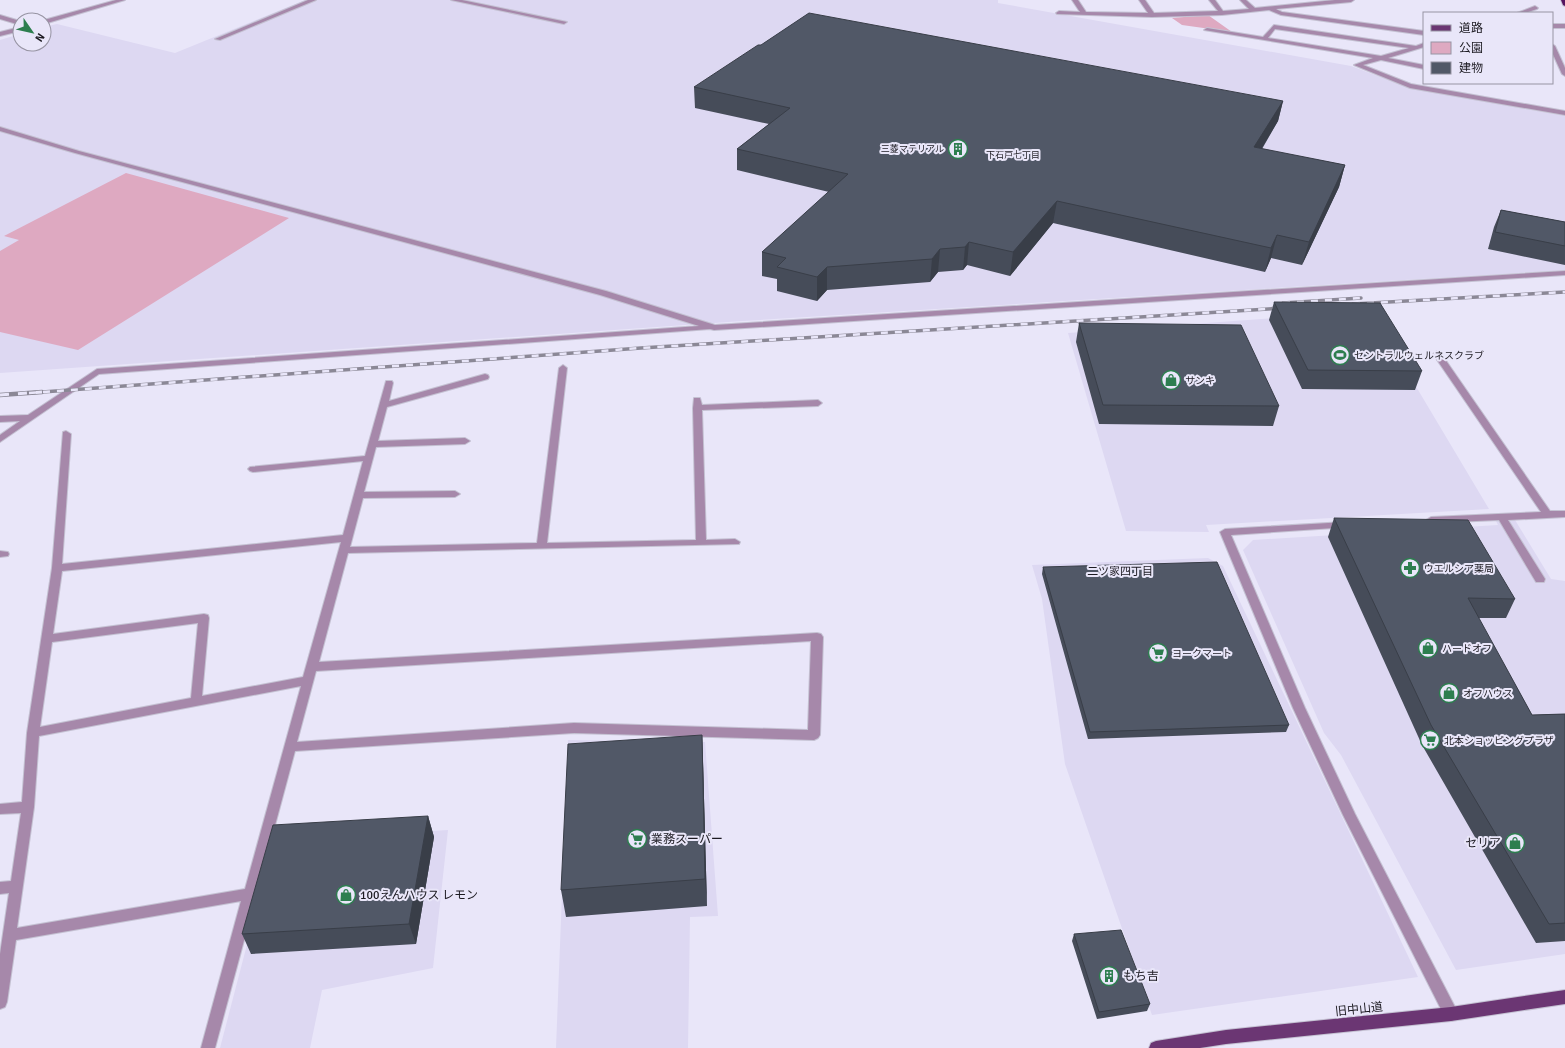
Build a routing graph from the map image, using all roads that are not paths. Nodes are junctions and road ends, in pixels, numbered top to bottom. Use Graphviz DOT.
graph roads {
  1 [pos="122,0"];
  2 [pos="313,0"];
  3 [pos="454,0"];
  4 [pos="1075,0"];
  5 [pos="1142,0"];
  6 [pos="1212,0"];
  7 [pos="1243,0"];
  8 [pos="1294,0"];
  9 [pos="1351,0"];
  10 [pos="1532,0"];
  11 [pos="1564,0"];
  12 [pos="1300,4"];
  13 [pos="1565,4"];
  14 [pos="1267,8"];
  15 [pos="1253,9"];
  16 [pos="1536,11"];
  17 [pos="1059,13"];
  18 [pos="1222,13"];
  19 [pos="1084,14"];
  20 [pos="1152,15"];
  21 [pos="0,17"];
  22 [pos="52,20"];
  23 [pos="12,21"];
  24 [pos="564,22"];
  25 [pos="1553,26"];
  26 [pos="1565,26"];
  27 [pos="1207,30"];
  28 [pos="12,31"];
  29 [pos="1423,33"];
  30 [pos="0,34"];
  31 [pos="218,39"];
  32 [pos="1264,39"];
  33 [pos="1423,45"];
  34 [pos="1417,47"];
  35 [pos="1553,48"];
  36 [pos="1382,58"];
  37 [pos="1423,67"];
  38 [pos="1565,74"];
  39 [pos="1565,113"];
  40 [pos="0,129"];
  41 [pos="1565,273"];
  42 [pos="714,328"];
  43 [pos="1437,354"];
  44 [pos="564,368"];
  45 [pos="485,377"];
  46 [pos="389,383"];
  47 [pos="818,403"];
  48 [pos="384,404"];
  49 [pos="30,418"];
  50 [pos="0,419"];
  51 [pos="66,434"];
  52 [pos="0,439"];
  53 [pos="465,441"];
  54 [pos="373,444"];
  55 [pos="369,458"];
  56 [pos="253,469"];
  57 [pos="455,494"];
  58 [pos="359,495"];
  59 [pos="1547,514"];
  60 [pos="1565,514"];
  61 [pos="1501,516"];
  62 [pos="1422,521"];
  63 [pos="1359,524"];
  64 [pos="735,542"];
  65 [pos="701,543"];
  66 [pos="345,544"];
  67 [pos="542,545"];
  68 [pos="57,568"];
  69 [pos="1540,579"];
  70 [pos="47,639"];
  71 [pos="311,666"];
  72 [pos="308,680"];
  73 [pos="196,702"];
  74 [pos="33,733"];
  75 [pos="290,747"];
  76 [pos="28,807"];
  77 [pos="0,809"];
  78 [pos="16,886"];
  79 [pos="0,888"];
  80 [pos="250,894"];
  81 [pos="10,935"];
  82 [pos="1565,997"];
  83 [pos="0,1002"];
  84 [pos="1451,1014"];
  85 [pos="208,1048"];
  86 [pos="1156,1048"];
  1 -- 22 [label="street"];
  2 -- 31 [label="street"];
  3 -- 24 [label="street"];
  4 -- 19 [label="street"];
  5 -- 20 [label="street"];
  6 -- 18 [label="street"];
  7 -- 15 [label="street"];
  8 -- 12 [label="street"];
  9 -- 12 [label="street"];
  10 -- 16 [label="street"];
  11 -- 13 [label="highway"];
  12 -- 14 [label="street"];
  14 -- 15 [label="street"];
  14 -- 29 [label="street"];
  15 -- 18 [label="street"];
  17 -- 19 [label="street"];
  18 -- 20 [label="street"];
  19 -- 20 [label="street"];
  21 -- 23 [label="street"];
  25 -- 26 [label="street"];
  27 -- 32 [label="street"];
  28 -- 30 [label="street"];
  32 -- 34 [label="street"];
  32 -- 36 [label="street"];
  33 -- 34 [label="street"];
  34 -- 36 [label="street"];
  35 -- 38 [label="street"];
  36 -- 37 [label="street"];
  36 -- 39 [label="street"];
  40 -- 42 [label="street"];
  41 -- 42 [label="street"];
  42 -- 49 [label="street"];
  43 -- 59 [label="street"];
  44 -- 67 [label="street"];
  45 -- 48 [label="street"];
  46 -- 48 [label="street"];
  47 -- 65 [label="street"];
  48 -- 54 [label="street"];
  49 -- 50 [label="street"];
  49 -- 52 [label="street"];
  51 -- 68 [label="street"];
  53 -- 54 [label="street"];
  54 -- 55 [label="street"];
  55 -- 56 [label="street"];
  55 -- 58 [label="street"];
  57 -- 58 [label="street"];
  58 -- 66 [label="street"];
  59 -- 60 [label="street"];
  59 -- 61 [label="street"];
  61 -- 62 [label="street"];
  61 -- 69 [label="street"];
  63 -- 84 [label="street"];
  64 -- 65 [label="street"];
  65 -- 67 [label="street"];
  66 -- 67 [label="street"];
  66 -- 68 [label="street"];
  66 -- 71 [label="street"];
  68 -- 70 [label="street"];
  70 -- 73 [label="street"];
  70 -- 74 [label="street"];
  71 -- 72 [label="street"];
  71 -- 75 [label="street"];
  72 -- 73 [label="street"];
  72 -- 75 [label="street"];
  73 -- 74 [label="street"];
  74 -- 76 [label="street"];
  75 -- 80 [label="street"];
  76 -- 77 [label="street"];
  76 -- 78 [label="street"];
  78 -- 79 [label="street"];
  78 -- 81 [label="street"];
  80 -- 81 [label="street"];
  80 -- 85 [label="street"];
  81 -- 83 [label="street"];
  82 -- 84 [label="main road, 旧中山道"];
  84 -- 86 [label="main road, 旧中山道"];
}
